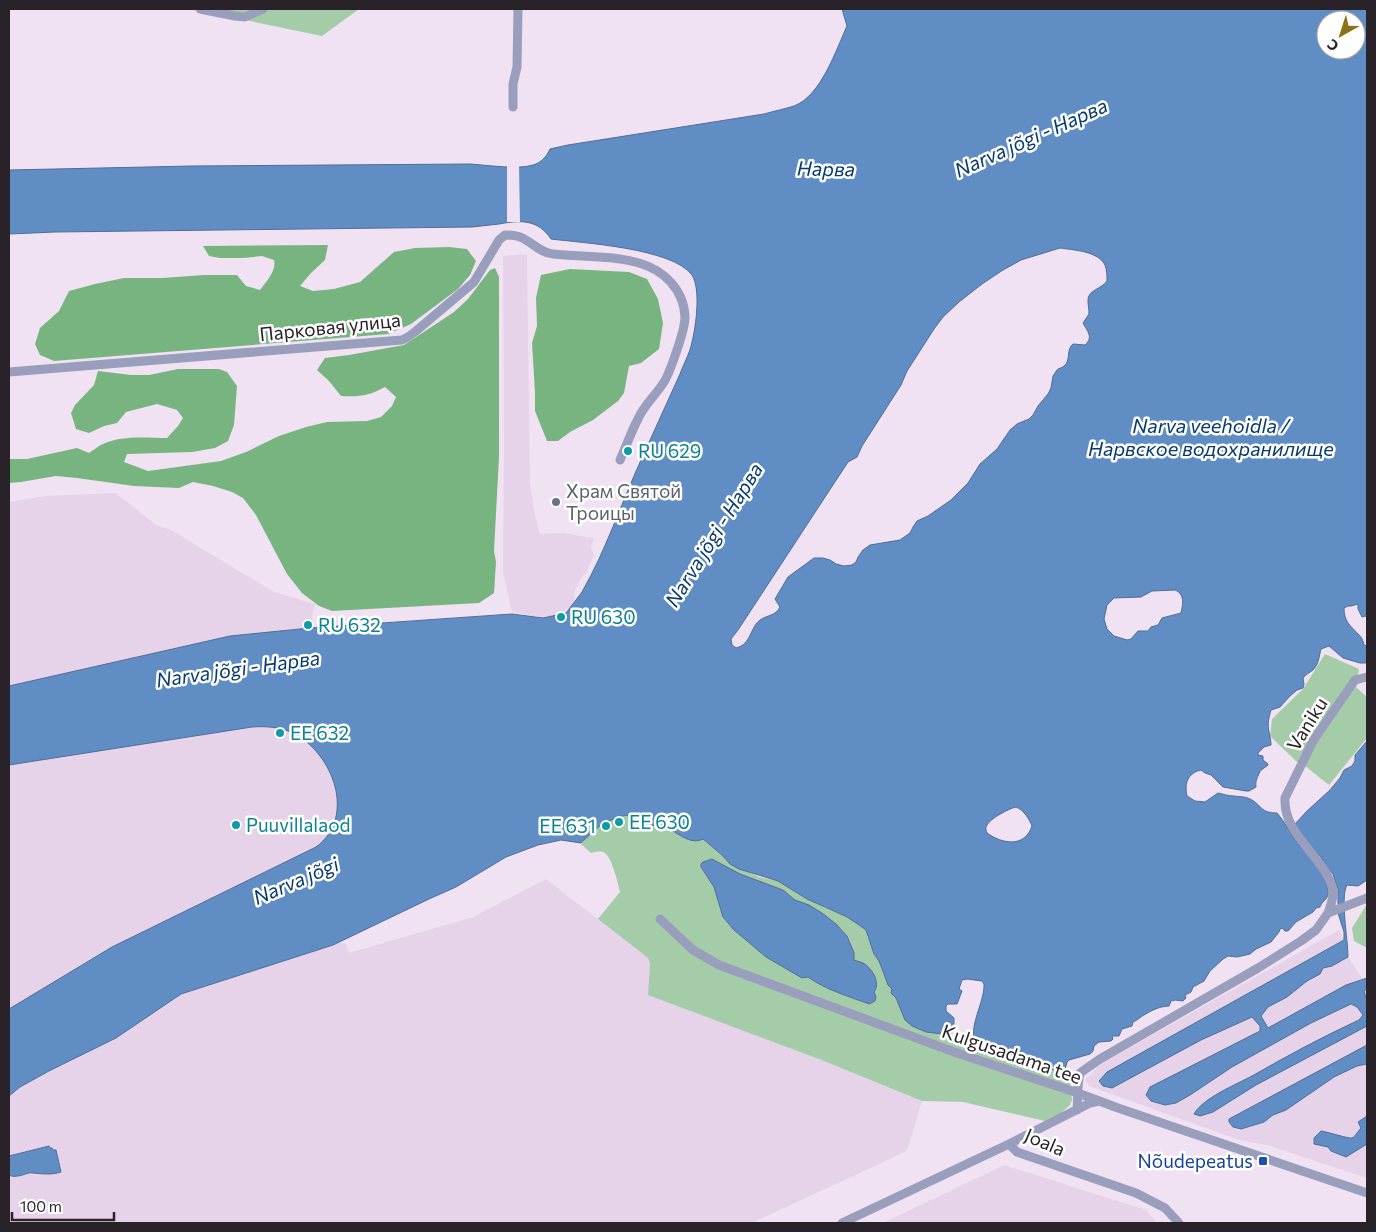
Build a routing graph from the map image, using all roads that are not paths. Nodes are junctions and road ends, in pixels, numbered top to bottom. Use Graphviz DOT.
graph roads {
  1 [pos="200,9"];
  2 [pos="263,9"];
  3 [pos="518,9"];
  4 [pos="513,107"];
  5 [pos="9,372"];
  6 [pos="620,460"];
  7 [pos="1367,677"];
  8 [pos="1367,898"];
  9 [pos="1332,912"];
  10 [pos="660,918"];
  11 [pos="1078,1093"];
  12 [pos="1099,1101"];
  13 [pos="1076,1110"];
  14 [pos="1009,1144"];
  15 [pos="1367,1193"];
  16 [pos="842,1223"];
  17 [pos="1179,1223"];
  1 -- 2 [label="street"];
  3 -- 4 [label="street"];
  5 -- 6 [label="street, Парковая улица"];
  7 -- 9 [label="street, Vaniku"];
  8 -- 9 [label="street"];
  9 -- 11 [label="street"];
  10 -- 11 [label="street, Kulgusadama tee"];
  11 -- 12 [label="street, Kulgusadama tee"];
  11 -- 13 [label="street"];
  12 -- 13 [label="street"];
  12 -- 15 [label="street, Kulgusadama tee"];
  13 -- 14 [label="street"];
  14 -- 16 [label="street, Joala"];
  14 -- 17 [label="street, Joala"];
}
